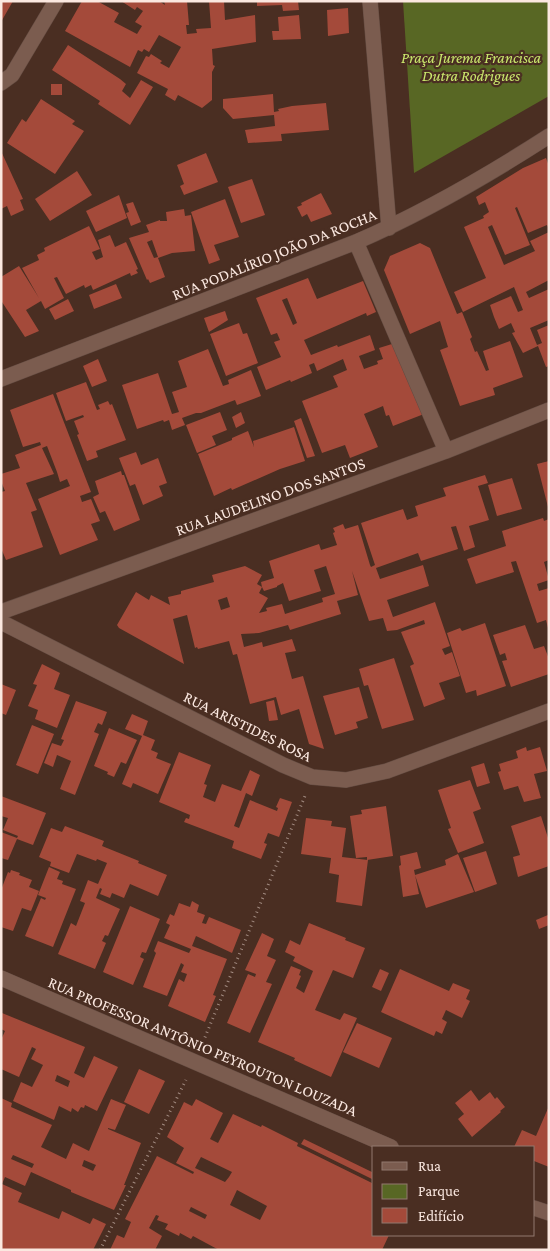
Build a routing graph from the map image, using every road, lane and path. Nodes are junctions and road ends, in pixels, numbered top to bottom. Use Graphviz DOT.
graph roads {
  1 [pos="56,1"];
  2 [pos="370,1"];
  3 [pos="1,83"];
  4 [pos="549,136"];
  5 [pos="389,228"];
  6 [pos="356,242"];
  7 [pos="1,380"];
  8 [pos="549,410"];
  9 [pos="446,451"];
  10 [pos="1,612"];
  11 [pos="1,622"];
  12 [pos="549,711"];
  13 [pos="312,777"];
  14 [pos="274,871"];
  15 [pos="1,978"];
  16 [pos="389,1146"];
  17 [pos="535,1208"];
  18 [pos="549,1213"];
  1 -- 3 [label="street"];
  2 -- 5 [label="street"];
  4 -- 5 [label="street, RUA PODALÍRIO JOÃO DA ROCHA"];
  5 -- 6 [label="street, RUA PODALÍRIO JOÃO DA ROCHA"];
  6 -- 7 [label="street, RUA PODALÍRIO JOÃO DA ROCHA"];
  6 -- 9 [label="street"];
  8 -- 9 [label="street, RUA LAUDELINO DOS SANTOS"];
  9 -- 10 [label="street, RUA LAUDELINO DOS SANTOS"];
  11 -- 13 [label="street, RUA ARISTIDES ROSA"];
  12 -- 13 [label="street, RUA ARISTIDES ROSA"];
  13 -- 14 [label="path"];
  15 -- 16 [label="street, RUA PROFESSOR ANTÔNIO PEYROUTON LOUZADA"];
  17 -- 18 [label="street"];
}
